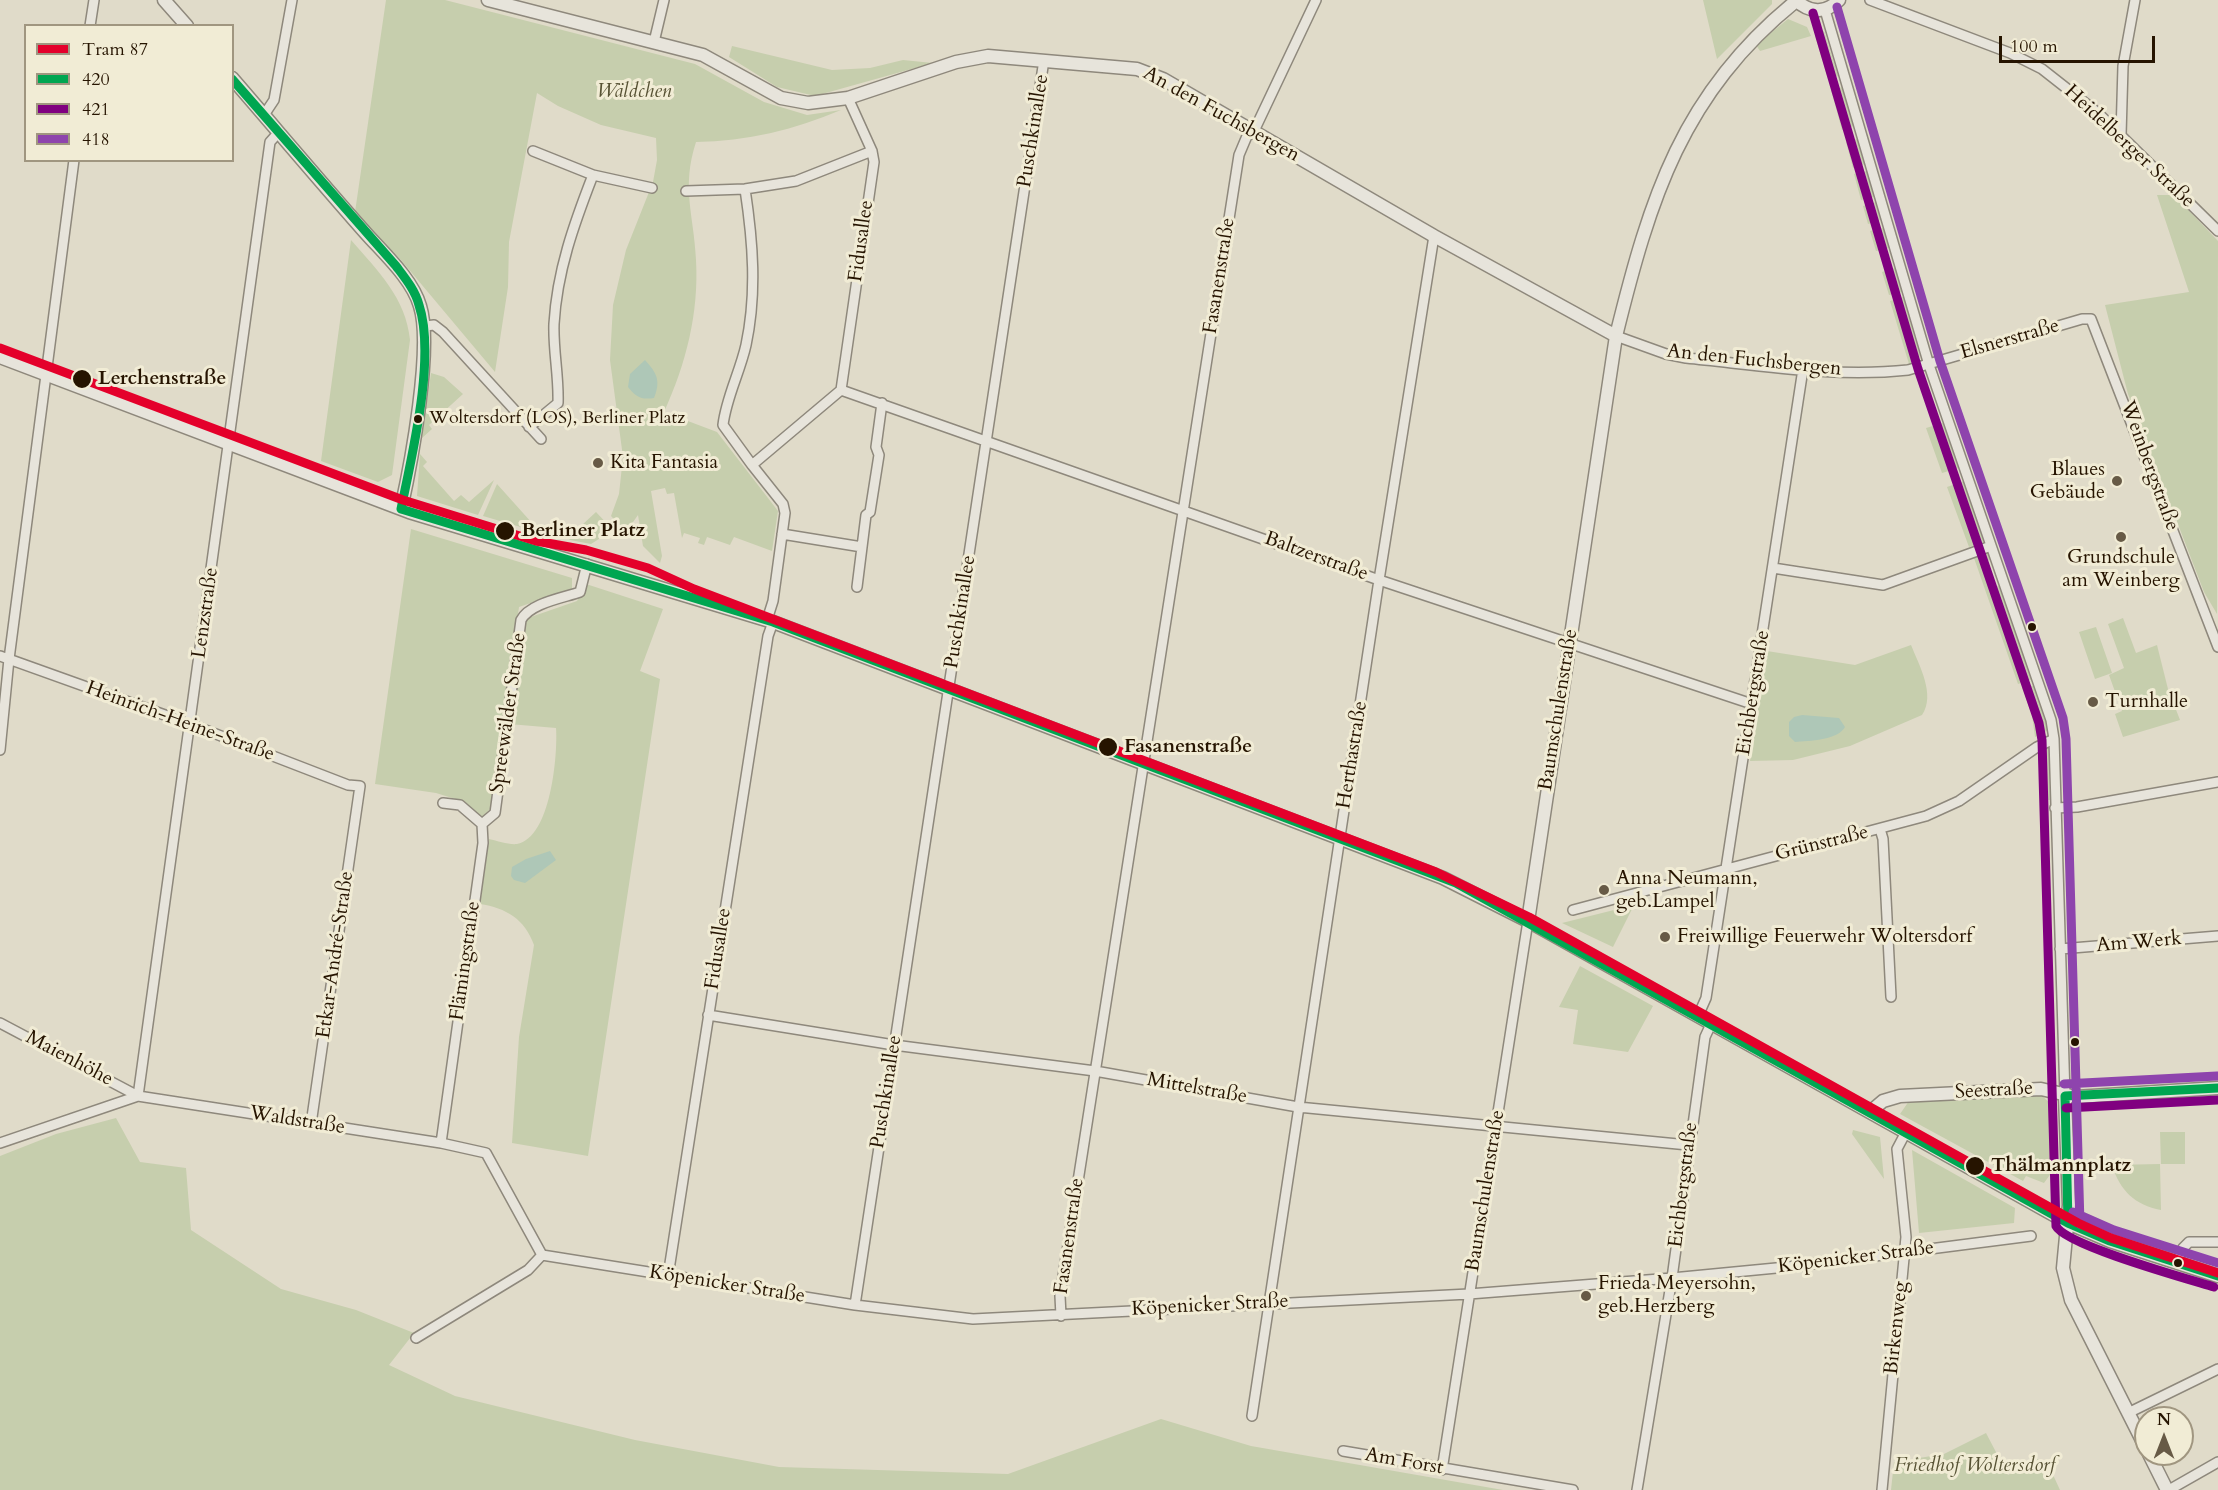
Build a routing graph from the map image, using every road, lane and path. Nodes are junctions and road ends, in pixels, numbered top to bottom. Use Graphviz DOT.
graph roads {
  1 [pos="94,0"];
  2 [pos="164,0"];
  3 [pos="292,0"];
  4 [pos="489,0"];
  5 [pos="664,0"];
  6 [pos="1316,0"];
  7 [pos="1796,0"];
  8 [pos="1839,0"];
  9 [pos="1870,0"];
  10 [pos="2135,0"];
  11 [pos="1825,10"];
  12 [pos="90,24"];
  13 [pos="185,24"];
  14 [pos="654,42"];
  15 [pos="1044,60"];
  16 [pos="234,80"];
  17 [pos="848,98"];
  18 [pos="264,115"];
  19 [pos="1254,131"];
  20 [pos="279,132"];
  21 [pos="2121,135"];
  22 [pos="532,151"];
  23 [pos="872,151"];
  24 [pos="74,162"];
  25 [pos="593,176"];
  26 [pos="652,189"];
  27 [pos="746,189"];
  28 [pos="687,191"];
  29 [pos="2218,231"];
  30 [pos="1434,236"];
  31 [pos="2091,319"];
  32 [pos="425,326"];
  33 [pos="1616,336"];
  34 [pos="0,357"];
  35 [pos="1929,365"];
  36 [pos="1803,369"];
  37 [pos="48,375"];
  38 [pos="841,390"];
  39 [pos="882,403"];
  40 [pos="529,427"];
  41 [pos="541,439"];
  42 [pos="987,441"];
  43 [pos="230,444"];
  44 [pos="752,465"];
  45 [pos="401,509"];
  46 [pos="1183,509"];
  47 [pos="782,534"];
  48 [pos="1991,546"];
  49 [pos="862,547"];
  50 [pos="587,564"];
  51 [pos="1773,568"];
  52 [pos="1379,580"];
  53 [pos="857,587"];
  54 [pos="770,621"];
  55 [pos="1569,644"];
  56 [pos="2218,647"];
  57 [pos="4,658"];
  58 [pos="949,689"];
  59 [pos="1752,704"];
  60 [pos="190,724"];
  61 [pos="2054,739"];
  62 [pos="0,750"];
  63 [pos="1143,762"];
  64 [pos="2218,782"];
  65 [pos="360,786"];
  66 [pos="443,803"];
  67 [pos="2055,808"];
  68 [pos="482,824"];
  69 [pos="1880,829"];
  70 [pos="1340,838"];
  71 [pos="1727,868"];
  72 [pos="1573,910"];
  73 [pos="1528,921"];
  74 [pos="2218,936"];
  75 [pos="2060,950"];
  76 [pos="1891,997"];
  77 [pos="708,1015"];
  78 [pos="1698,1016"];
  79 [pos="0,1023"];
  80 [pos="1711,1024"];
  81 [pos="894,1045"];
  82 [pos="1095,1071"];
  83 [pos="2218,1088"];
  84 [pos="138,1096"];
  85 [pos="2065,1096"];
  86 [pos="1298,1107"];
  87 [pos="1874,1108"];
  88 [pos="311,1124"];
  89 [pos="1496,1125"];
  90 [pos="1906,1132"];
  91 [pos="0,1143"];
  92 [pos="441,1143"];
  93 [pos="1688,1145"];
  94 [pos="2068,1223"];
  95 [pos="2031,1236"];
  96 [pos="2218,1242"];
  97 [pos="1905,1252"];
  98 [pos="542,1255"];
  99 [pos="2177,1263"];
  100 [pos="668,1276"];
  101 [pos="2218,1276"];
  102 [pos="1672,1278"];
  103 [pos="1470,1294"];
  104 [pos="1269,1302"];
  105 [pos="855,1305"];
  106 [pos="1061,1316"];
  107 [pos="416,1338"];
  108 [pos="2218,1369"];
  109 [pos="2128,1413"];
  110 [pos="1252,1416"];
  111 [pos="2134,1425"];
  112 [pos="1343,1451"];
  113 [pos="2218,1462"];
  114 [pos="2155,1466"];
  115 [pos="1442,1470"];
  116 [pos="1573,1490"];
  117 [pos="1637,1490"];
  118 [pos="1882,1490"];
  119 [pos="2168,1490"];
  1 -- 12 [label="street"];
  2 -- 13 [label="street"];
  3 -- 18 [label="street"];
  4 -- 14 [label="street, An den Fuchsbergen"];
  5 -- 14 [label="street"];
  6 -- 19 [label="street, Fasanenstraße"];
  7 -- 11 [label="street"];
  7 -- 33 [label="street, Baumschulenstraße"];
  8 -- 11 [label="street"];
  9 -- 21 [label="street, Heidelberger Straße"];
  10 -- 21 [label="street"];
  11 -- 35 [label="street"];
  14 -- 17 [label="street, An den Fuchsbergen"];
  15 -- 17 [label="street, An den Fuchsbergen"];
  15 -- 19 [label="street, An den Fuchsbergen"];
  15 -- 42 [label="street, Puschkinallee"];
  16 -- 18 [label="street"];
  17 -- 23 [label="street, Fidusallee"];
  18 -- 20 [label="street"];
  19 -- 30 [label="street, An den Fuchsbergen"];
  19 -- 46 [label="street, Fasanenstraße"];
  20 -- 32 [label="street"];
  20 -- 43 [label="street, Lenzstraße"];
  21 -- 29 [label="street, Heidelberger Straße"];
  22 -- 25 [label="street"];
  23 -- 27 [label="street"];
  23 -- 38 [label="street, Fidusallee"];
  24 -- 37 [label="street"];
  25 -- 26 [label="street"];
  25 -- 40 [label="street"];
  27 -- 28 [label="street"];
  27 -- 44 [label="street, Fidusallee"];
  30 -- 33 [label="street, An den Fuchsbergen"];
  30 -- 52 [label="street, Herthastraße"];
  31 -- 35 [label="street, Elsnerstraße"];
  31 -- 56 [label="street, Weinbergstraße"];
  32 -- 40 [label="street"];
  32 -- 45 [label="street"];
  33 -- 36 [label="street, An den Fuchsbergen"];
  33 -- 55 [label="street, Baumschulenstraße"];
  34 -- 37 [label="street"];
  35 -- 36 [label="street, An den Fuchsbergen"];
  35 -- 48 [label="street"];
  36 -- 51 [label="street, Eichbergstraße"];
  37 -- 43 [label="street"];
  37 -- 57 [label="street"];
  38 -- 39 [label="street"];
  38 -- 44 [label="street"];
  39 -- 42 [label="street, Baltzerstraße"];
  39 -- 49 [label="street"];
  40 -- 41 [label="street"];
  42 -- 46 [label="street, Baltzerstraße"];
  42 -- 58 [label="street, Puschkinallee"];
  43 -- 45 [label="street"];
  43 -- 60 [label="street, Lenzstraße"];
  44 -- 47 [label="street, Fidusallee"];
  45 -- 50 [label="street"];
  46 -- 52 [label="street, Baltzerstraße"];
  46 -- 63 [label="street, Fasanenstraße"];
  47 -- 49 [label="street"];
  47 -- 54 [label="street, Fidusallee"];
  48 -- 51 [label="street"];
  48 -- 61 [label="street"];
  49 -- 53 [label="street"];
  50 -- 54 [label="street"];
  50 -- 68 [label="street, Spreewälder Straße"];
  51 -- 59 [label="street, Eichbergstraße"];
  52 -- 55 [label="street, Baltzerstraße"];
  52 -- 70 [label="street, Herthastraße"];
  54 -- 58 [label="street"];
  54 -- 77 [label="street, Fidusallee"];
  55 -- 59 [label="street, Baltzerstraße"];
  55 -- 73 [label="street, Baumschulenstraße"];
  57 -- 60 [label="street, Heinrich-Heine-Straße"];
  57 -- 62 [label="street"];
  58 -- 63 [label="street"];
  58 -- 81 [label="street, Puschkinallee"];
  59 -- 71 [label="street, Eichbergstraße"];
  60 -- 65 [label="street, Heinrich-Heine-Straße"];
  60 -- 84 [label="street, Lenzstraße"];
  61 -- 67 [label="street"];
  61 -- 69 [label="street, Grünstraße"];
  63 -- 70 [label="street"];
  63 -- 82 [label="street, Fasanenstraße"];
  64 -- 67 [label="street"];
  65 -- 88 [label="street, Etkar-André-Straße"];
  66 -- 68 [label="street"];
  67 -- 75 [label="street"];
  68 -- 92 [label="street, Flämingstraße"];
  69 -- 71 [label="street, Grünstraße"];
  69 -- 76 [label="street"];
  70 -- 73 [label="street"];
  70 -- 86 [label="street, Herthastraße"];
  71 -- 72 [label="street, Grünstraße"];
  71 -- 78 [label="street, Eichbergstraße"];
  73 -- 78 [label="street"];
  73 -- 89 [label="street, Baumschulenstraße"];
  74 -- 75 [label="street, Am Werk"];
  75 -- 85 [label="street"];
  77 -- 81 [label="street, Mittelstraße"];
  77 -- 100 [label="street, Fidusallee"];
  78 -- 80 [label="street"];
  79 -- 84 [label="street, Maienhöhe"];
  80 -- 87 [label="street"];
  80 -- 93 [label="street, Eichbergstraße"];
  81 -- 82 [label="street, Mittelstraße"];
  81 -- 105 [label="street, Puschkinallee"];
  82 -- 86 [label="street, Mittelstraße"];
  82 -- 106 [label="street, Fasanenstraße"];
  83 -- 85 [label="street, Seestraße"];
  84 -- 88 [label="street, Waldstraße"];
  84 -- 91 [label="street, Waldstraße"];
  85 -- 87 [label="street, Seestraße"];
  85 -- 94 [label="street"];
  86 -- 89 [label="street, Mittelstraße"];
  86 -- 104 [label="street, Herthastraße"];
  87 -- 90 [label="street"];
  88 -- 92 [label="street, Waldstraße"];
  89 -- 93 [label="street, Mittelstraße"];
  89 -- 103 [label="street, Baumschulenstraße"];
  90 -- 94 [label="street"];
  90 -- 97 [label="street, Birkenweg"];
  92 -- 98 [label="street, Waldstraße"];
  93 -- 102 [label="street, Eichbergstraße"];
  94 -- 99 [label="street"];
  94 -- 109 [label="street"];
  95 -- 97 [label="street, Köpenicker Straße"];
  96 -- 99 [label="street"];
  97 -- 102 [label="street, Köpenicker Straße"];
  97 -- 118 [label="street, Birkenweg"];
  98 -- 100 [label="street, Köpenicker Straße"];
  98 -- 107 [label="street"];
  99 -- 101 [label="street"];
  100 -- 105 [label="street, Köpenicker Straße"];
  102 -- 103 [label="street, Köpenicker Straße"];
  102 -- 117 [label="street, Eichbergstraße"];
  103 -- 104 [label="street, Köpenicker Straße"];
  103 -- 115 [label="street, Baumschulenstraße"];
  104 -- 106 [label="street, Köpenicker Straße"];
  104 -- 110 [label="street, Herthastraße"];
  105 -- 106 [label="street, Köpenicker Straße"];
  108 -- 109 [label="street"];
  109 -- 111 [label="street"];
  112 -- 115 [label="street, Am Forst"];
  113 -- 119 [label="street"];
  114 -- 119 [label="street"];
  115 -- 116 [label="street, Am Forst"];
}
